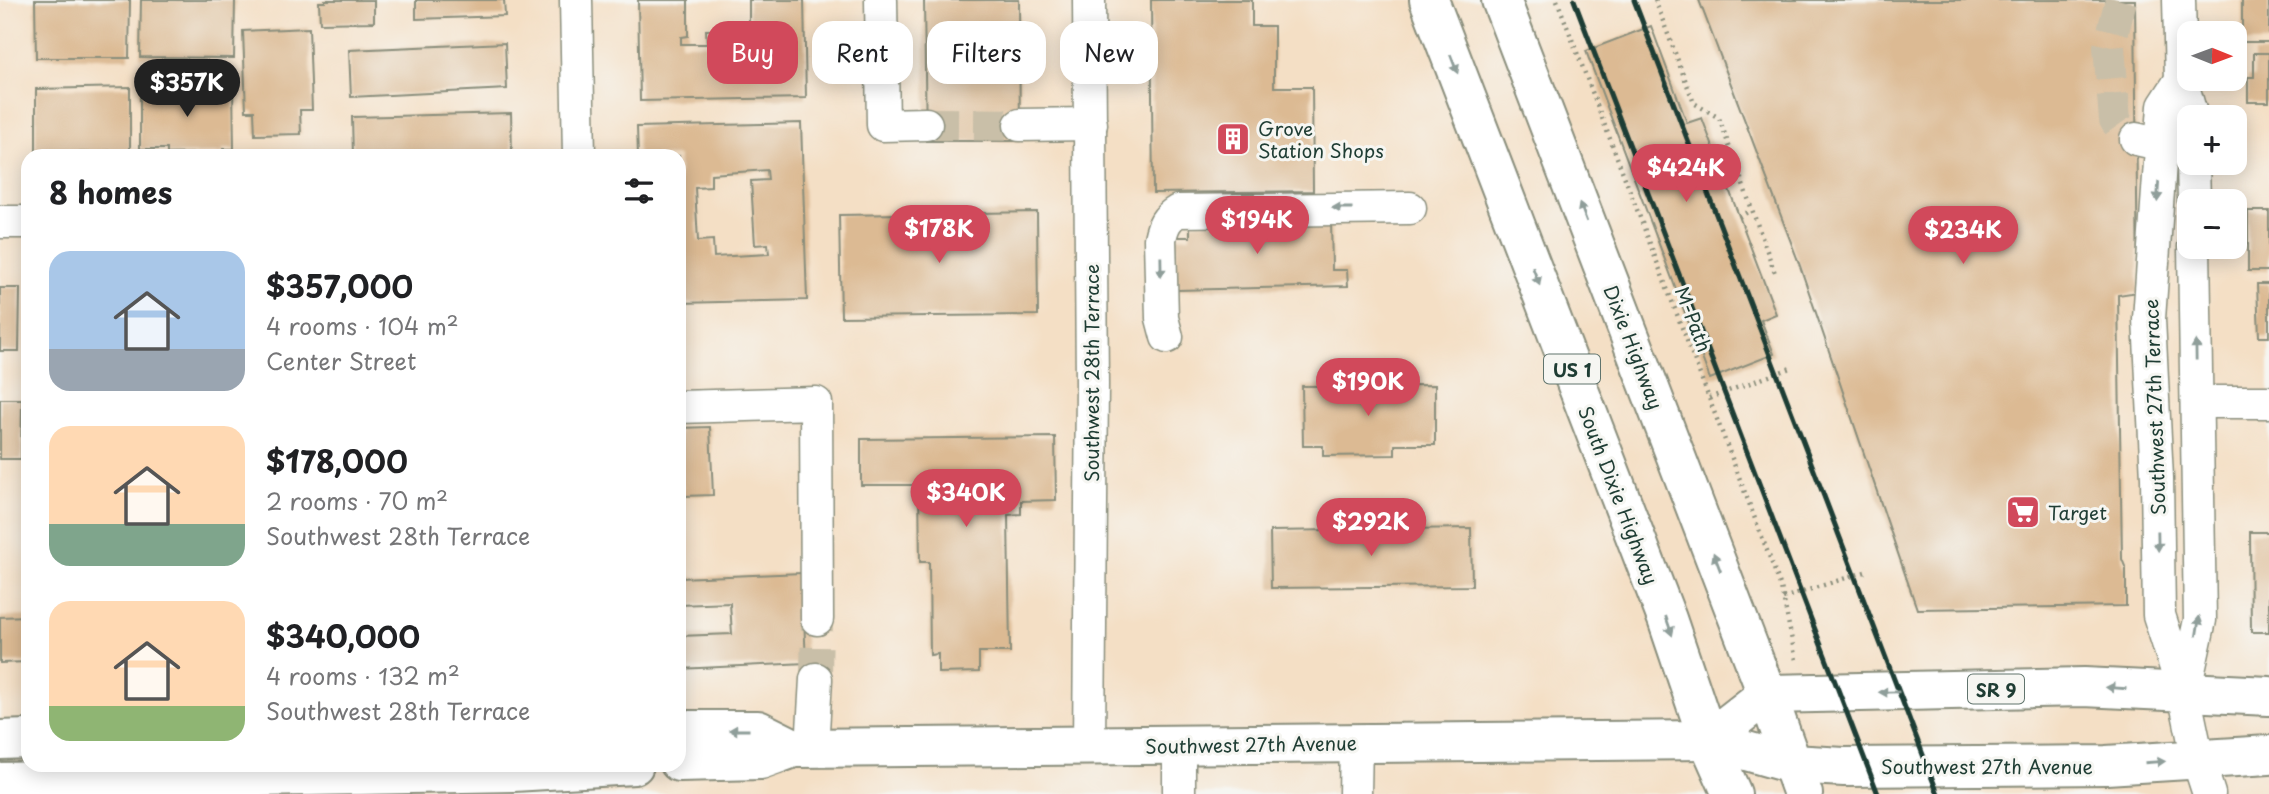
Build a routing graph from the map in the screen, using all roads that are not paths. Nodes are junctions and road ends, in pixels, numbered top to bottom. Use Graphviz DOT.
graph roads {
  1 [pos="576,0"];
  2 [pos="881,0"];
  3 [pos="1089,0"];
  4 [pos="1429,0"];
  5 [pos="1502,0"];
  6 [pos="2179,0"];
  7 [pos="2180,21"];
  8 [pos="2177,85"];
  9 [pos="926,124"];
  10 [pos="1091,124"];
  11 [pos="1020,125"];
  12 [pos="2162,146"];
  13 [pos="579,149"];
  14 [pos="1410,208"];
  15 [pos="0,222"];
  16 [pos="21,222"];
  17 [pos="2194,259"];
  18 [pos="1167,337"];
  19 [pos="2197,402"];
  20 [pos="2269,402"];
  21 [pos="686,407"];
  22 [pos="817,620"];
  23 [pos="816,679"];
  24 [pos="2185,693"];
  25 [pos="1767,694"];
  26 [pos="2269,696"];
  27 [pos="686,730"];
  28 [pos="21,739"];
  29 [pos="0,740"];
  30 [pos="1708,740"];
  31 [pos="1356,743"];
  32 [pos="1179,744"];
  33 [pos="1089,746"];
  34 [pos="803,748"];
  35 [pos="2269,755"];
  36 [pos="686,762"];
  37 [pos="1965,767"];
  38 [pos="603,772"];
  39 [pos="586,776"];
  40 [pos="2203,777"];
  41 [pos="1798,779"];
  42 [pos="0,782"];
  43 [pos="143,787"];
  44 [pos="1179,794"];
  45 [pos="1356,794"];
  46 [pos="1732,794"];
  47 [pos="1924,794"];
  1 -- 13 [label="street"];
  2 -- 9 [label="street"];
  3 -- 10 [label="street, Southwest 28th Terrace"];
  4 -- 30 [label="main road, South Dixie Highway / US 1, one-way"];
  25 -- 5 [label="main road, Dixie Highway, one-way"];
  6 -- 7 [label="street"];
  8 -- 12 [label="street, Southwest 27th Terrace"];
  10 -- 11 [label="street"];
  10 -- 33 [label="street, Southwest 28th Terrace"];
  12 -- 24 [label="street, Southwest 27th Terrace, one-way"];
  14 -- 18 [label="street, one-way"];
  15 -- 16 [label="street"];
  19 -- 17 [label="street, Southwest 27th Terrace, one-way"];
  19 -- 20 [label="street"];
  24 -- 19 [label="street, Southwest 27th Terrace, one-way"];
  21 -- 22 [label="street"];
  23 -- 34 [label="street"];
  24 -- 25 [label="main road, SR 9, one-way"];
  24 -- 26 [label="main road, SR 9"];
  24 -- 40 [label="street, Southwest 27th Terrace"];
  25 -- 30 [label="main road"];
  25 -- 41 [label="main road"];
  34 -- 27 [label="main road, Southwest 27th Avenue, one-way"];
  28 -- 29 [label="main road"];
  30 -- 31 [label="main road, Southwest 27th Avenue"];
  30 -- 41 [label="main road, Southwest 27th Avenue"];
  30 -- 46 [label="main road, South Dixie Highway / US 1"];
  31 -- 32 [label="main road, Southwest 27th Avenue"];
  31 -- 45 [label="street"];
  32 -- 33 [label="main road, Southwest 27th Avenue"];
  32 -- 44 [label="street"];
  33 -- 34 [label="main road, Southwest 27th Avenue"];
  34 -- 36 [label="main road, Southwest 27th Avenue"];
  35 -- 40 [label="main road, Southwest 27th Avenue"];
  37 -- 40 [label="main road, Southwest 27th Avenue, one-way"];
  37 -- 41 [label="main road, Southwest 27th Avenue"];
  37 -- 47 [label="main road"];
  38 -- 39 [label="main road"];
  39 -- 43 [label="main road"];
  42 -- 43 [label="main road"];
}
